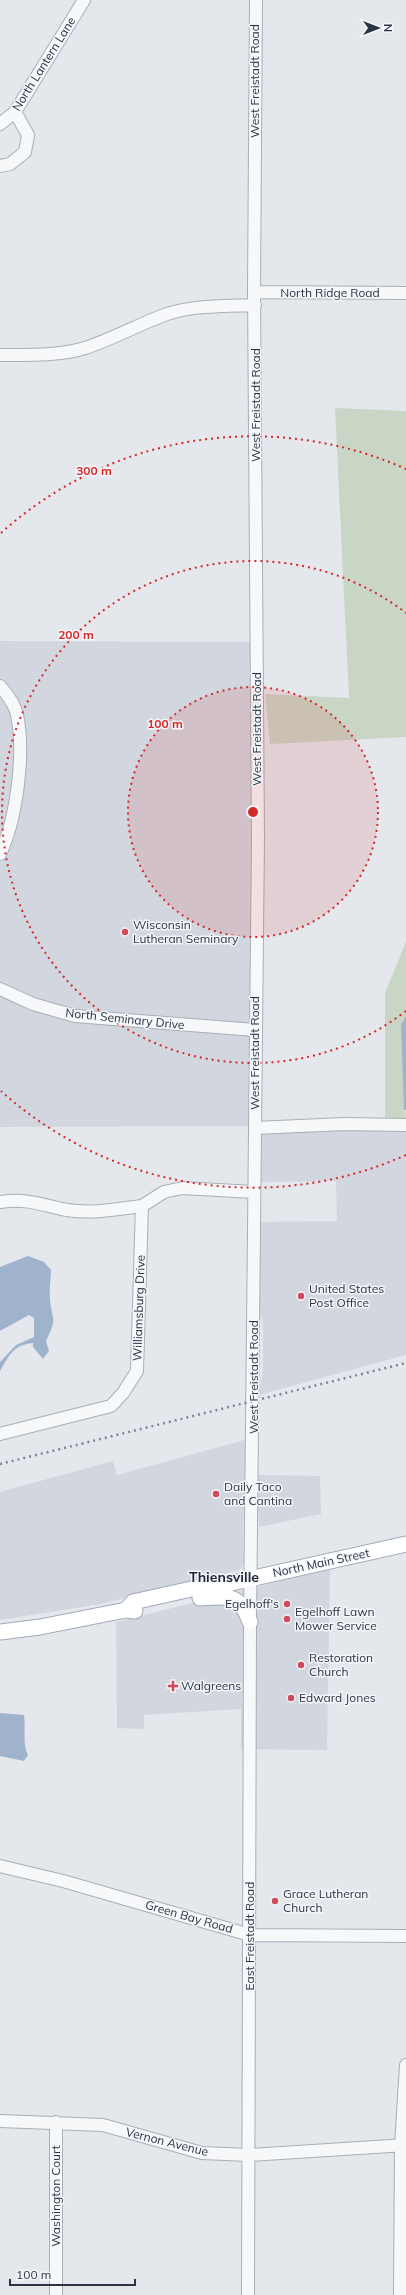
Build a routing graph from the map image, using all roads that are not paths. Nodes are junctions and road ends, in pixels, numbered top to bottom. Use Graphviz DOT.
graph roads {
  1 [pos="84,0"];
  2 [pos="256,0"];
  3 [pos="16,112"];
  4 [pos="0,124"];
  5 [pos="0,166"];
  6 [pos="254,292"];
  7 [pos="406,293"];
  8 [pos="255,305"];
  9 [pos="0,356"];
  10 [pos="0,686"];
  11 [pos="0,854"];
  12 [pos="0,989"];
  13 [pos="255,1030"];
  14 [pos="406,1125"];
  15 [pos="255,1128"];
  16 [pos="254,1192"];
  17 [pos="0,1202"];
  18 [pos="142,1206"];
  19 [pos="0,1434"];
  20 [pos="406,1544"];
  21 [pos="251,1577"];
  22 [pos="214,1587"];
  23 [pos="197,1598"];
  24 [pos="126,1610"];
  25 [pos="250,1622"];
  26 [pos="0,1632"];
  27 [pos="0,1866"];
  28 [pos="250,1935"];
  29 [pos="406,1936"];
  30 [pos="406,2065"];
  31 [pos="0,2121"];
  32 [pos="56,2122"];
  33 [pos="403,2145"];
  34 [pos="249,2155"];
  35 [pos="56,2295"];
  36 [pos="248,2295"];
  37 [pos="400,2295"];
  1 -- 3 [label="street, North Lantern Lane"];
  2 -- 6 [label="street, West Freistadt Road"];
  3 -- 4 [label="street, North Lantern Lane"];
  3 -- 5 [label="street"];
  6 -- 7 [label="street, North Ridge Road"];
  6 -- 8 [label="street, West Freistadt Road"];
  8 -- 9 [label="street"];
  8 -- 13 [label="street, West Freistadt Road"];
  10 -- 11 [label="street"];
  12 -- 13 [label="street, North Seminary Drive"];
  13 -- 15 [label="street, West Freistadt Road"];
  14 -- 15 [label="street"];
  15 -- 16 [label="street, West Freistadt Road"];
  16 -- 18 [label="street"];
  16 -- 21 [label="street, West Freistadt Road"];
  17 -- 18 [label="street"];
  18 -- 19 [label="street, Williamsburg Drive"];
  20 -- 21 [label="main road, North Main Street"];
  21 -- 22 [label="main road, North Main Street"];
  21 -- 25 [label="street, East Freistadt Road"];
  22 -- 23 [label="main road, North Main Street"];
  22 -- 24 [label="main road, North Main Street"];
  23 -- 24 [label="main road, North Main Street"];
  23 -- 25 [label="main road"];
  24 -- 26 [label="main road, North Main Street"];
  25 -- 28 [label="street, East Freistadt Road"];
  27 -- 28 [label="street, Green Bay Road"];
  28 -- 29 [label="street, Green Bay Road"];
  28 -- 34 [label="street, East Freistadt Road"];
  30 -- 33 [label="street"];
  31 -- 32 [label="street, Vernon Avenue"];
  32 -- 34 [label="street, Vernon Avenue"];
  32 -- 35 [label="street, Washington Court"];
  33 -- 34 [label="street, Vernon Avenue"];
  33 -- 37 [label="street"];
  34 -- 36 [label="street, East Freistadt Road"];
}
